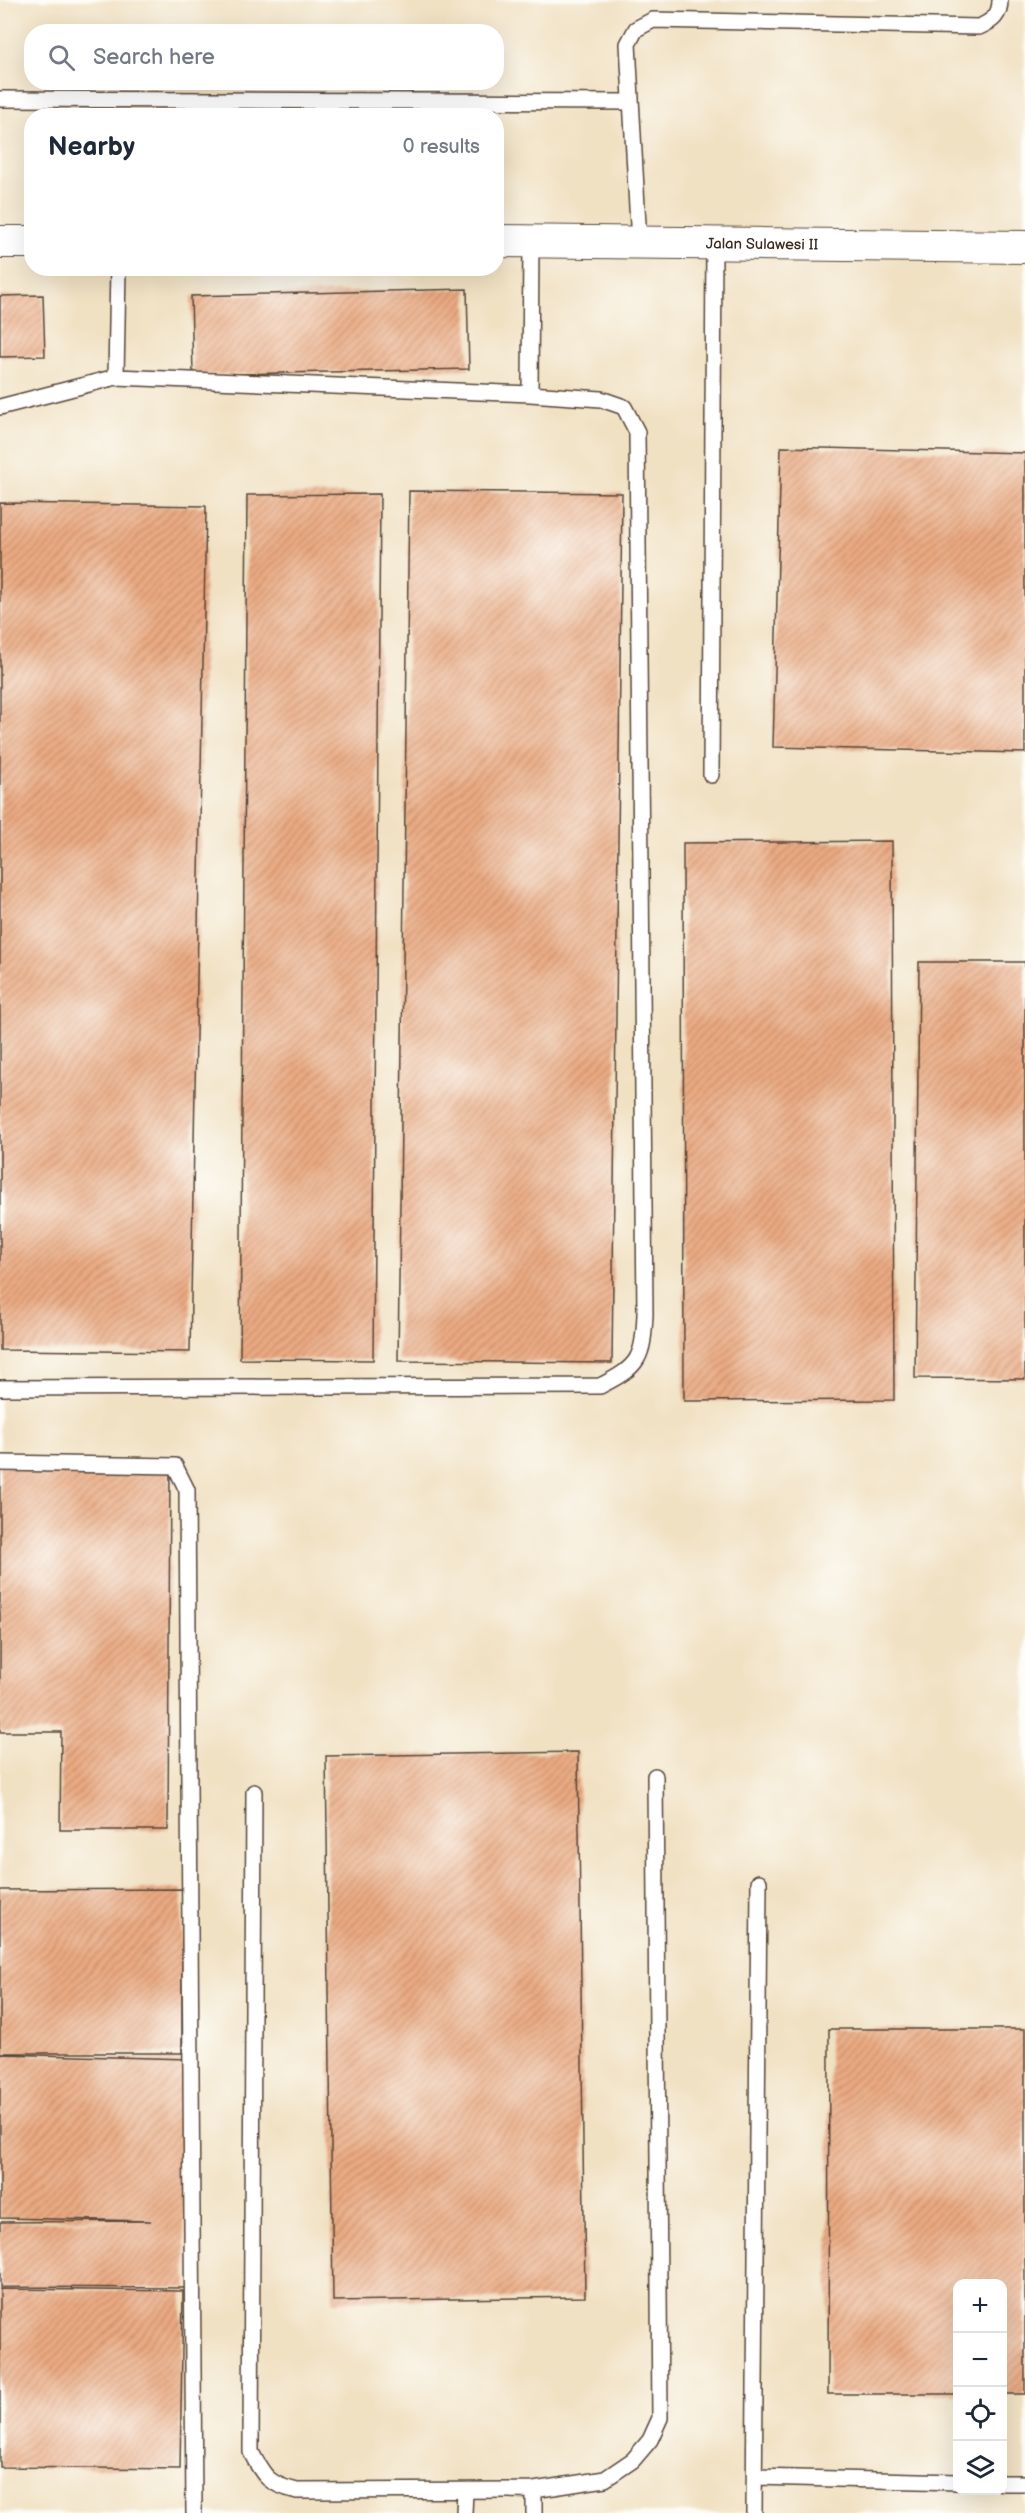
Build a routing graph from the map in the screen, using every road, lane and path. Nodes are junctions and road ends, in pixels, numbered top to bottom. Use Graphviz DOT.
graph roads {
  1 [pos="1000,0"];
  2 [pos="0,99"];
  3 [pos="631,102"];
  4 [pos="333,108"];
  5 [pos="504,241"];
  6 [pos="531,241"];
  7 [pos="0,242"];
  8 [pos="24,242"];
  9 [pos="639,243"];
  10 [pos="714,243"];
  11 [pos="1025,247"];
  12 [pos="118,276"];
  13 [pos="116,377"];
  14 [pos="530,394"];
  15 [pos="0,407"];
  16 [pos="711,775"];
  17 [pos="0,1388"];
  18 [pos="0,1463"];
  19 [pos="656,1776"];
  20 [pos="254,1792"];
  21 [pos="759,1882"];
  22 [pos="755,2477"];
  23 [pos="953,2482"];
  24 [pos="1007,2483"];
  25 [pos="1025,2483"];
  26 [pos="534,2490"];
  27 [pos="465,2492"];
  28 [pos="194,2513"];
  29 [pos="464,2513"];
  30 [pos="534,2513"];
  31 [pos="754,2513"];
  1 -- 3 [label="lane"];
  2 -- 4 [label="lane"];
  3 -- 4 [label="lane"];
  3 -- 9 [label="lane"];
  5 -- 6 [label="street, Jalan Sulawesi II"];
  6 -- 9 [label="street, Jalan Sulawesi II"];
  6 -- 14 [label="lane"];
  7 -- 8 [label="street"];
  9 -- 10 [label="street, Jalan Sulawesi II"];
  10 -- 11 [label="street, Jalan Sulawesi II"];
  10 -- 16 [label="lane"];
  12 -- 13 [label="lane"];
  13 -- 14 [label="lane"];
  13 -- 15 [label="lane"];
  14 -- 17 [label="lane"];
  18 -- 28 [label="lane"];
  19 -- 26 [label="lane"];
  20 -- 27 [label="lane"];
  21 -- 22 [label="lane"];
  22 -- 23 [label="lane"];
  22 -- 31 [label="lane"];
  24 -- 25 [label="lane"];
  26 -- 27 [label="lane"];
  26 -- 30 [label="lane"];
  27 -- 29 [label="lane"];
}
